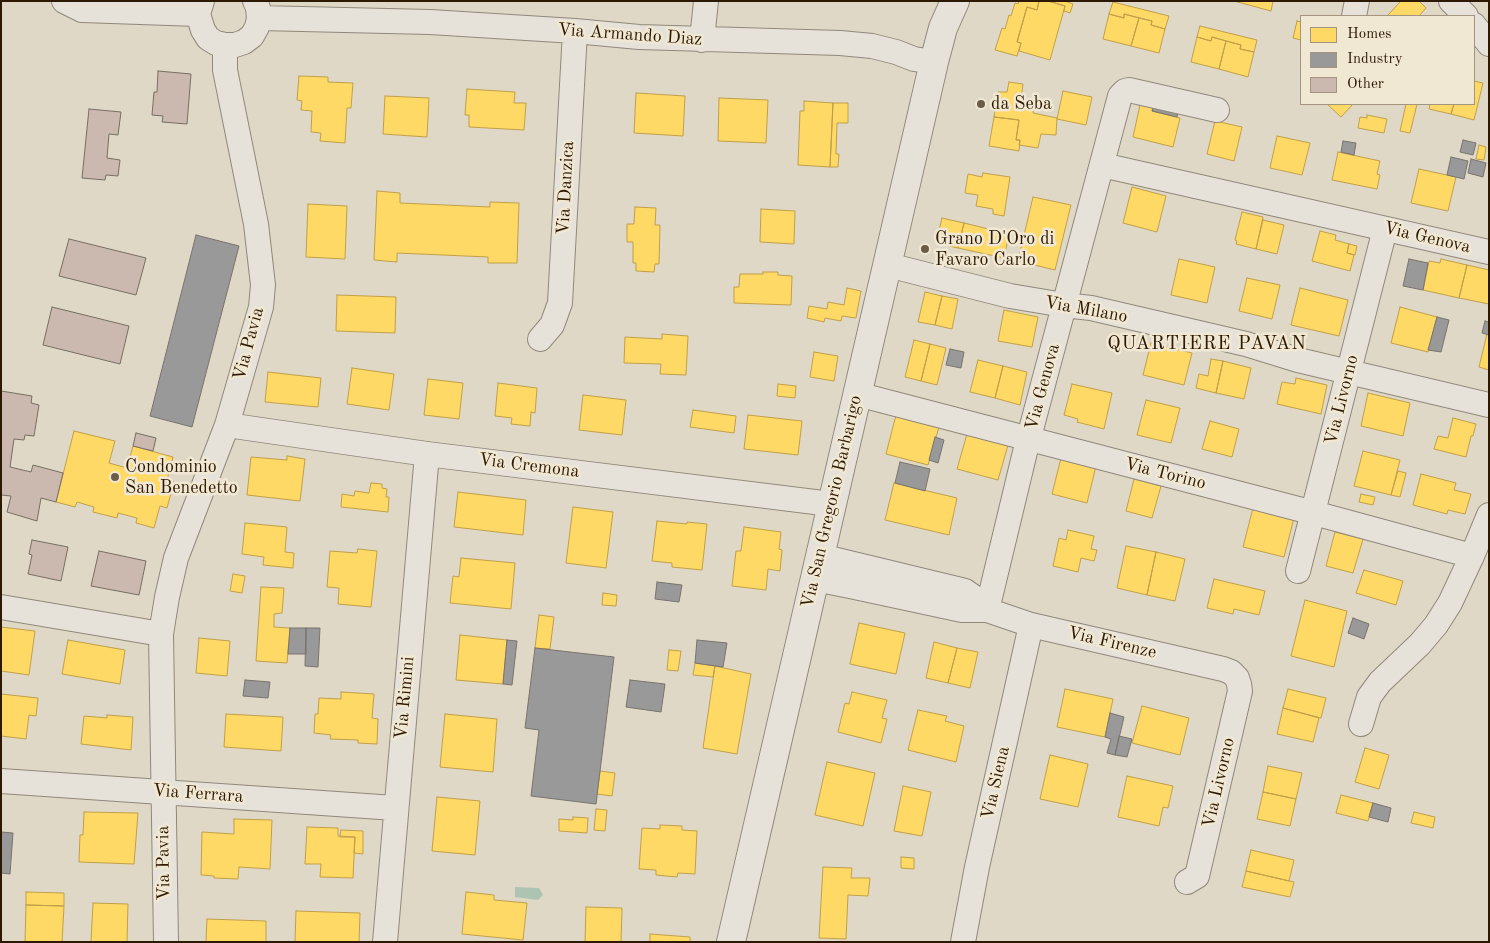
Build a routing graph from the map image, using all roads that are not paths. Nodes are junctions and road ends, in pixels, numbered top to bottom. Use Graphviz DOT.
graph roads {
  1 [pos="64,1"];
  2 [pos="706,1"];
  3 [pos="955,1"];
  4 [pos="1357,1"];
  5 [pos="1451,1"];
  6 [pos="200,8"];
  7 [pos="257,10"];
  8 [pos="430,12"];
  9 [pos="1354,15"];
  10 [pos="1465,15"];
  11 [pos="1475,26"];
  12 [pos="575,31"];
  13 [pos="702,40"];
  14 [pos="1489,44"];
  15 [pos="225,45"];
  16 [pos="934,62"];
  17 [pos="1217,110"];
  18 [pos="1102,165"];
  19 [pos="1385,229"];
  20 [pos="1489,252"];
  21 [pos="888,265"];
  22 [pos="1064,306"];
  23 [pos="540,339"];
  24 [pos="1349,371"];
  25 [pos="857,394"];
  26 [pos="1489,405"];
  27 [pos="227,425"];
  28 [pos="1030,439"];
  29 [pos="428,454"];
  30 [pos="831,504"];
  31 [pos="1314,513"];
  32 [pos="1489,515"];
  33 [pos="1472,556"];
  34 [pos="817,568"];
  35 [pos="1298,571"];
  36 [pos="1,607"];
  37 [pos="987,610"];
  38 [pos="1031,625"];
  39 [pos="161,634"];
  40 [pos="1237,678"];
  41 [pos="1361,724"];
  42 [pos="1,781"];
  43 [pos="163,792"];
  44 [pos="396,808"];
  45 [pos="1187,882"];
  46 [pos="166,942"];
  47 [pos="385,942"];
  48 [pos="731,942"];
  49 [pos="964,942"];
  1 -- 6 [label="street"];
  2 -- 13 [label="street"];
  3 -- 16 [label="street"];
  4 -- 9 [label="street"];
  5 -- 10 [label="street"];
  6 -- 15 [label="street"];
  7 -- 8 [label="street, Via Armando Diaz"];
  7 -- 15 [label="street, Via Armando Diaz"];
  8 -- 12 [label="street, Via Armando Diaz"];
  11 -- 14 [label="street"];
  12 -- 13 [label="street, Via Armando Diaz"];
  12 -- 23 [label="street, Via Danzica"];
  13 -- 16 [label="street, Via Armando Diaz"];
  15 -- 27 [label="street, Via Pavia"];
  16 -- 21 [label="street, Via San Gregorio Barbarigo"];
  17 -- 18 [label="street, Via Genova"];
  18 -- 19 [label="street, Via Genova"];
  18 -- 22 [label="street, Via Genova"];
  19 -- 20 [label="street, Via Genova"];
  19 -- 24 [label="street, Via Livorno"];
  21 -- 22 [label="street, Via Milano"];
  21 -- 25 [label="street, Via San Gregorio Barbarigo"];
  22 -- 24 [label="street, Via Milano"];
  22 -- 28 [label="street, Via Genova"];
  24 -- 26 [label="street, Via Milano"];
  24 -- 31 [label="street, Via Livorno"];
  25 -- 28 [label="street, Via Torino"];
  25 -- 30 [label="street, Via San Gregorio Barbarigo"];
  27 -- 29 [label="street, Via Cremona"];
  27 -- 39 [label="street, Via Pavia"];
  28 -- 31 [label="street, Via Torino"];
  28 -- 37 [label="street, Via Genova"];
  29 -- 30 [label="street, Via Cremona"];
  29 -- 44 [label="street, Via Rimini"];
  30 -- 34 [label="street, Via San Gregorio Barbarigo"];
  31 -- 33 [label="street, Via Torino"];
  31 -- 35 [label="street, Via Livorno"];
  32 -- 33 [label="street"];
  33 -- 41 [label="street"];
  34 -- 37 [label="street, Via Firenze"];
  34 -- 48 [label="street, Via San Gregorio Barbarigo"];
  36 -- 39 [label="street"];
  37 -- 38 [label="street, Via Firenze"];
  38 -- 40 [label="street, Via Firenze"];
  38 -- 49 [label="street, Via Siena"];
  39 -- 43 [label="street, Via Pavia"];
  40 -- 45 [label="street, Via Livorno"];
  42 -- 43 [label="street, Via Ferrara"];
  43 -- 44 [label="street, Via Ferrara"];
  43 -- 46 [label="street, Via Pavia"];
  44 -- 47 [label="street, Via Rimini"];
}
